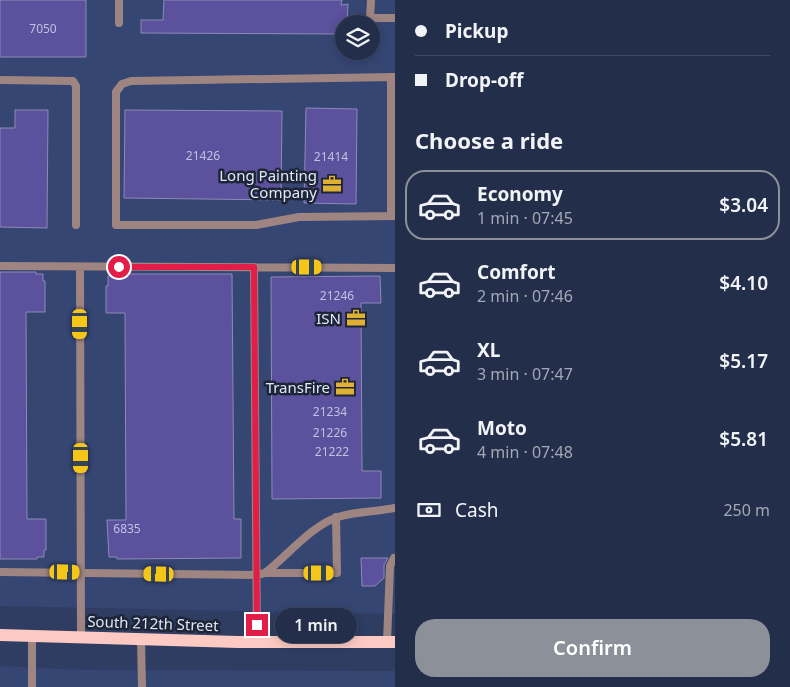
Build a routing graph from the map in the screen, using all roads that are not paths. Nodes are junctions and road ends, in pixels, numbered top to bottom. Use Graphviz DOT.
graph roads {
  1 [pos="119,0"];
  2 [pos="370,0"];
  3 [pos="395,18"];
  4 [pos="119,23"];
  5 [pos="393,77"];
  6 [pos="0,80"];
  7 [pos="393,101"];
  8 [pos="393,216"];
  9 [pos="76,225"];
  10 [pos="0,266"];
  11 [pos="80,267"];
  12 [pos="254,267"];
  13 [pos="395,268"];
  14 [pos="395,508"];
  15 [pos="336,518"];
  16 [pos="394,558"];
  17 [pos="0,572"];
  18 [pos="81,573"];
  19 [pos="261,574"];
  20 [pos="392,598"];
  21 [pos="0,635"];
  22 [pos="32,636"];
  23 [pos="82,638"];
  24 [pos="141,639"];
  25 [pos="257,642"];
  26 [pos="391,642"];
  27 [pos="32,687"];
  28 [pos="142,687"];
  1 -- 4 [label="lane"];
  2 -- 3 [label="lane"];
  5 -- 7 [label="lane"];
  5 -- 8 [label="lane"];
  6 -- 9 [label="lane"];
  7 -- 8 [label="lane"];
  10 -- 11 [label="lane"];
  11 -- 12 [label="lane"];
  11 -- 18 [label="lane"];
  12 -- 13 [label="lane"];
  12 -- 19 [label="lane"];
  14 -- 15 [label="lane"];
  15 -- 19 [label="lane"];
  15 -- 19 [label="lane"];
  16 -- 20 [label="lane"];
  17 -- 18 [label="lane"];
  18 -- 19 [label="lane"];
  18 -- 23 [label="lane"];
  19 -- 25 [label="lane"];
  20 -- 26 [label="lane"];
  21 -- 22 [label="main road, South 212th Street"];
  22 -- 23 [label="main road, South 212th Street"];
  22 -- 27 [label="lane"];
  23 -- 24 [label="main road, South 212th Street"];
  24 -- 25 [label="main road, South 212th Street"];
  24 -- 28 [label="lane"];
  25 -- 26 [label="main road, South 212th Street"];
}
